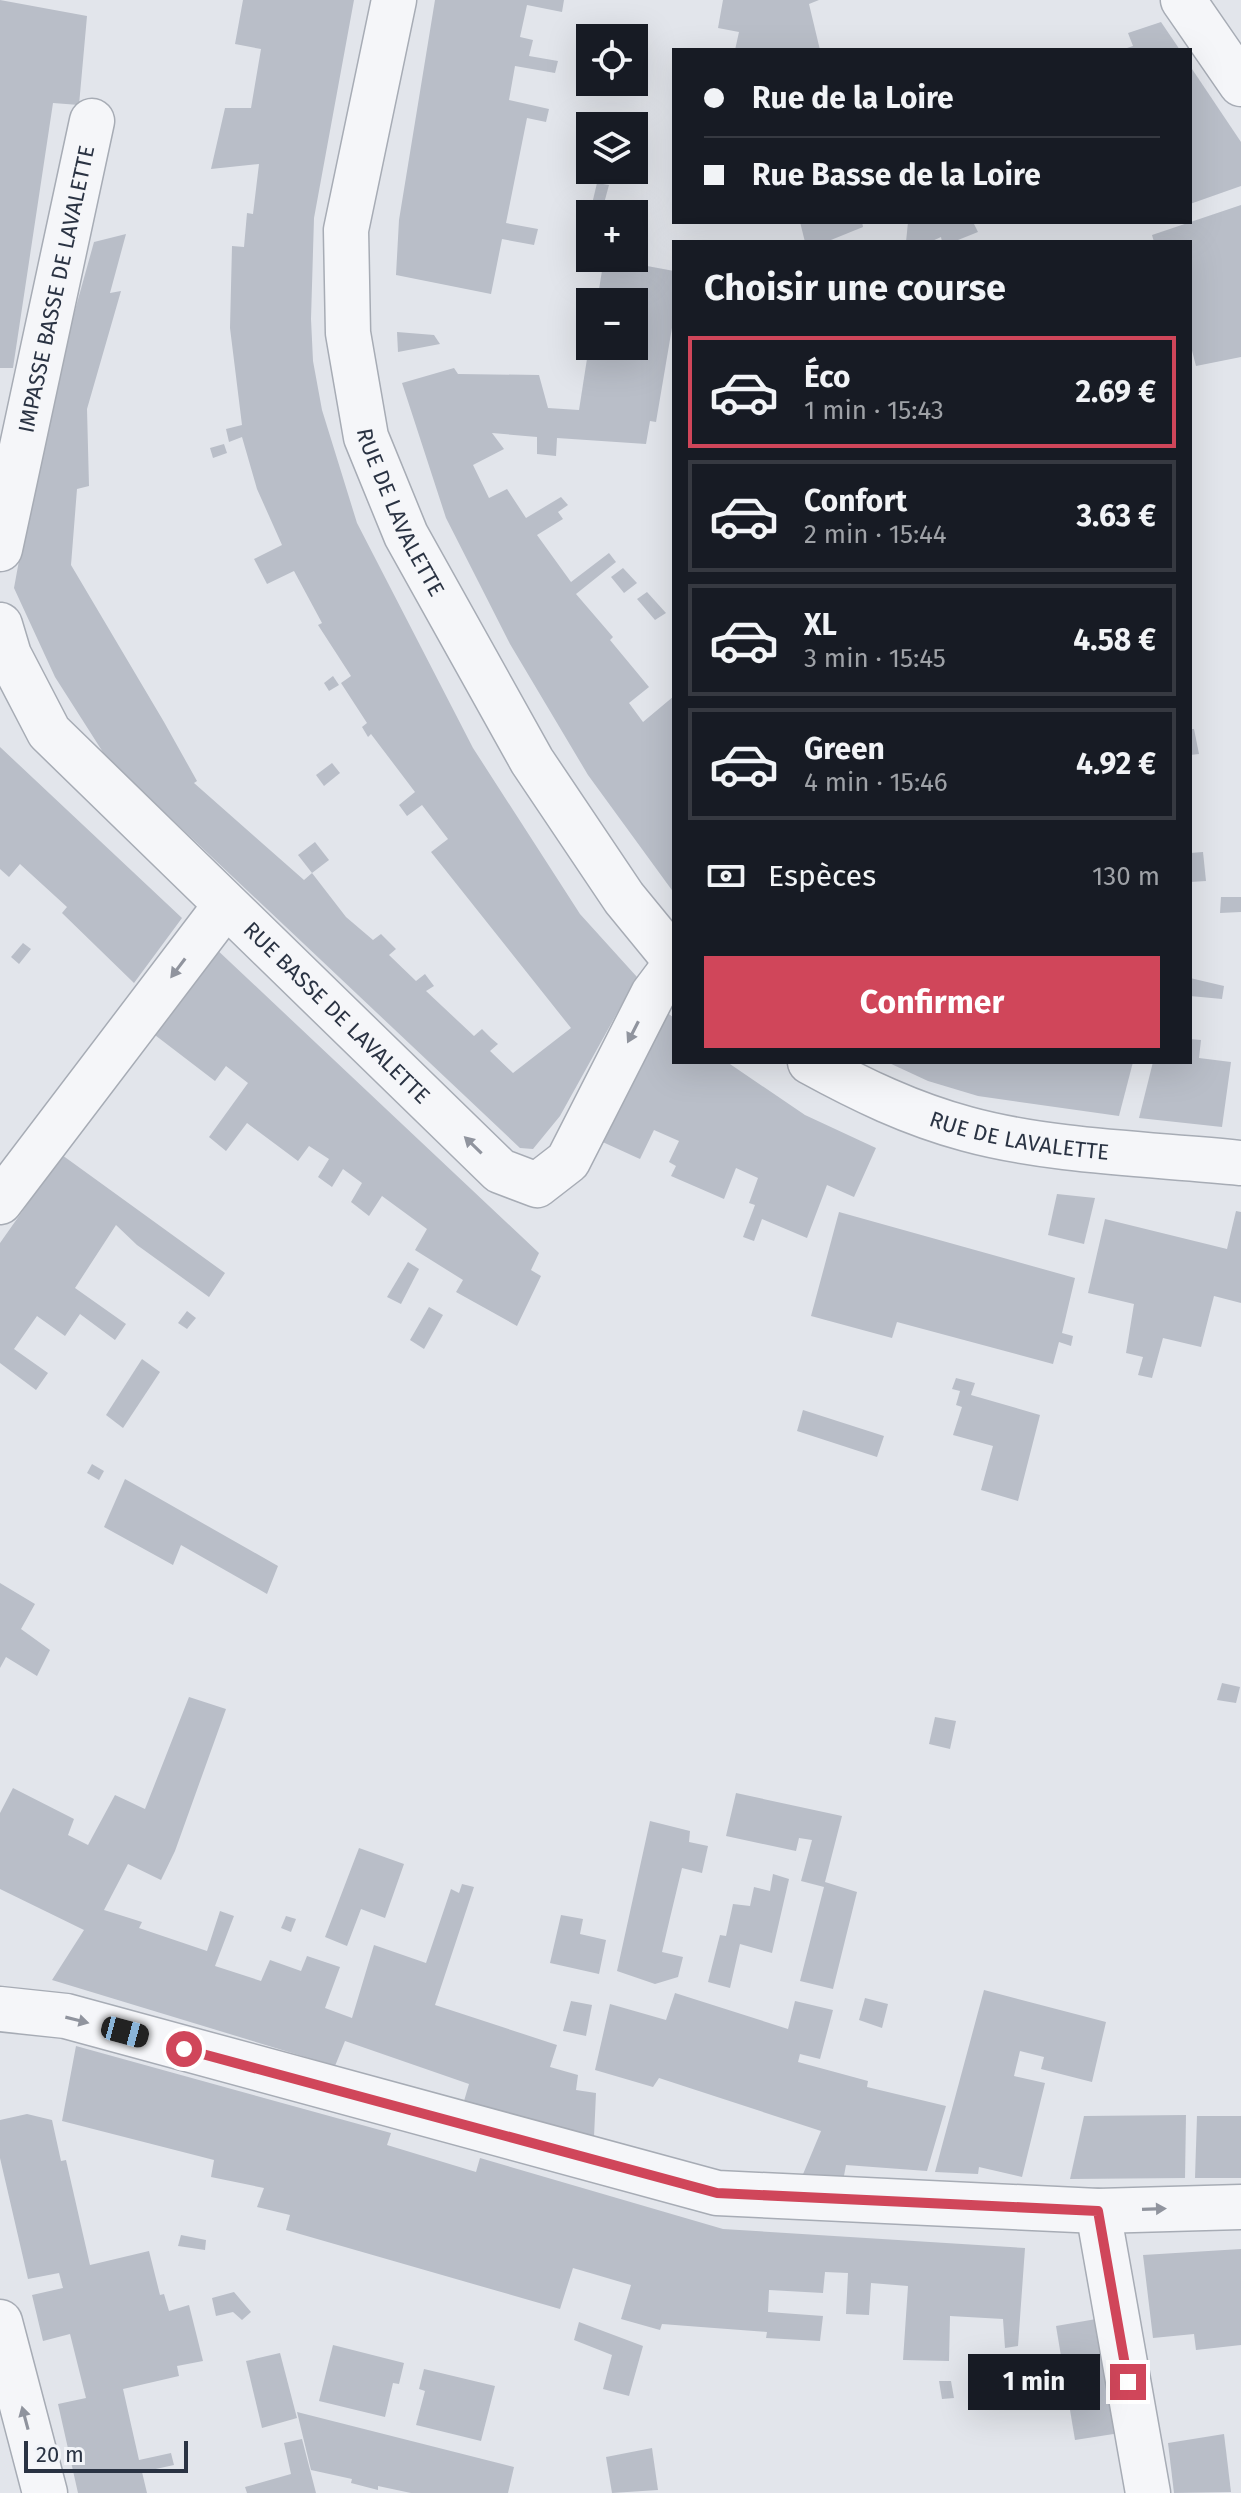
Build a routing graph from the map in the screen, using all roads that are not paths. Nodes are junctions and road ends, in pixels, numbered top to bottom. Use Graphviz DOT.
graph roads {
  1 [pos="394,0"];
  2 [pos="1183,0"];
  3 [pos="1241,84"];
  4 [pos="92,121"];
  5 [pos="0,549"];
  6 [pos="0,625"];
  7 [pos="225,906"];
  8 [pos="672,957"];
  9 [pos="672,969"];
  10 [pos="814,1064"];
  11 [pos="1241,1163"];
  12 [pos="0,1202"];
  13 [pos="0,2009"];
  14 [pos="1241,2207"];
  15 [pos="1098,2211"];
  16 [pos="0,2322"];
  17 [pos="45,2493"];
  18 [pos="1148,2493"];
  1 -- 8 [label="street, RUE DE LAVALETTE"];
  2 -- 3 [label="street"];
  4 -- 5 [label="street, IMPASSE BASSE DE LAVALETTE"];
  6 -- 7 [label="street"];
  9 -- 7 [label="street, RUE BASSE DE LAVALETTE, one-way"];
  7 -- 12 [label="street, RUE BASSE DE LAVALETTE, one-way"];
  10 -- 11 [label="street, RUE DE LAVALETTE"];
  13 -- 15 [label="street, one-way"];
  15 -- 14 [label="street, one-way"];
  15 -- 18 [label="street"];
  17 -- 16 [label="street, one-way"];
}
